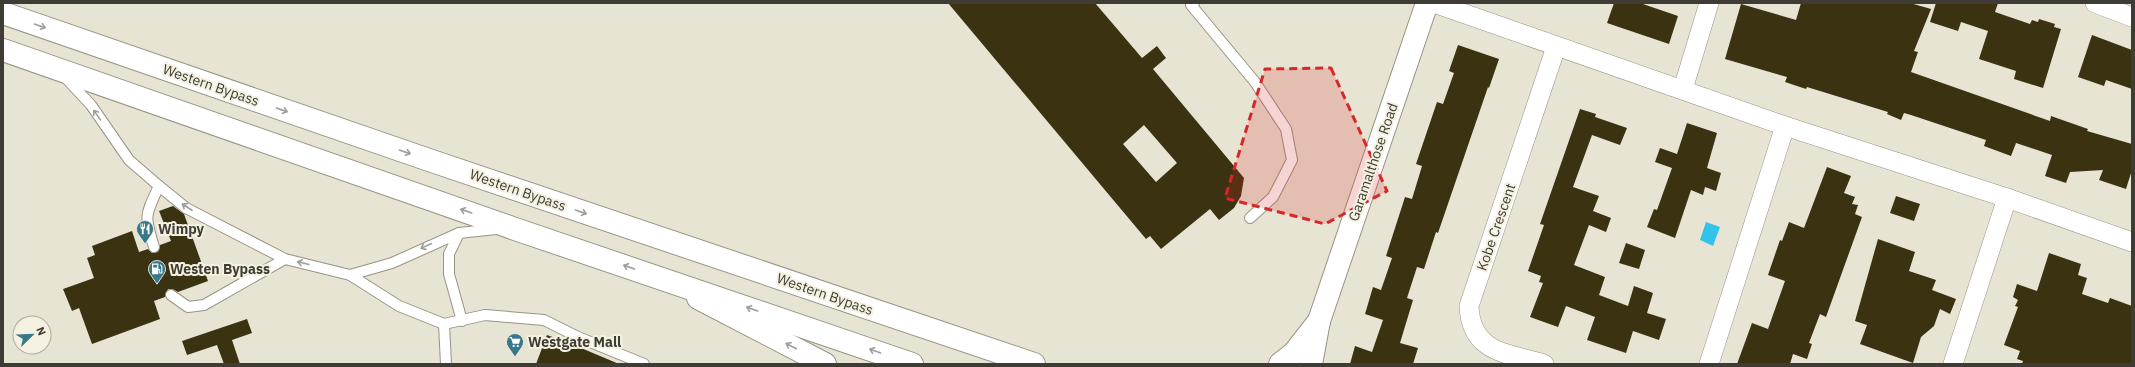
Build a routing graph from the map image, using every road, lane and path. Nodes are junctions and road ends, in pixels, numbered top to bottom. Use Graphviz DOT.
graph roads {
  1 [pos="1194,3"];
  2 [pos="1427,3"];
  3 [pos="1434,3"];
  4 [pos="1710,3"];
  5 [pos="2095,3"];
  6 [pos="4,14"];
  7 [pos="2132,17"];
  8 [pos="1556,47"];
  9 [pos="3,50"];
  10 [pos="56,68"];
  11 [pos="1683,89"];
  12 [pos="1785,126"];
  13 [pos="159,186"];
  14 [pos="2008,198"];
  15 [pos="1250,218"];
  16 [pos="518,230"];
  17 [pos="459,233"];
  18 [pos="2132,242"];
  19 [pos="154,247"];
  20 [pos="285,259"];
  21 [pos="350,276"];
  22 [pos="658,277"];
  23 [pos="171,295"];
  24 [pos="1319,320"];
  25 [pos="462,321"];
  26 [pos="444,324"];
  27 [pos="446,364"];
  28 [pos="644,364"];
  29 [pos="825,364"];
  30 [pos="912,364"];
  31 [pos="1034,364"];
  32 [pos="1280,364"];
  33 [pos="1311,364"];
  34 [pos="1544,364"];
  35 [pos="1709,364"];
  36 [pos="1953,364"];
  1 -- 15 [label="lane"];
  2 -- 24 [label="main road, Garamalthose Road"];
  3 -- 8 [label="street"];
  4 -- 11 [label="street"];
  5 -- 7 [label="street"];
  6 -- 31 [label="main road, Western Bypass, one-way"];
  8 -- 11 [label="street"];
  8 -- 34 [label="street, Kobe Crescent"];
  9 -- 10 [label="main road"];
  13 -- 10 [label="lane, one-way"];
  16 -- 10 [label="main road, one-way"];
  11 -- 12 [label="street"];
  12 -- 14 [label="street"];
  12 -- 35 [label="street"];
  13 -- 19 [label="lane"];
  20 -- 13 [label="lane, one-way"];
  14 -- 18 [label="street"];
  14 -- 36 [label="street"];
  16 -- 17 [label="lane"];
  22 -- 16 [label="main road, one-way"];
  17 -- 21 [label="lane, one-way"];
  17 -- 25 [label="lane"];
  21 -- 20 [label="lane, one-way"];
  20 -- 23 [label="lane"];
  21 -- 26 [label="lane"];
  29 -- 22 [label="main road, one-way"];
  30 -- 22 [label="main road, one-way"];
  24 -- 32 [label="main road"];
  24 -- 33 [label="main road"];
  25 -- 26 [label="lane"];
  25 -- 28 [label="lane"];
  26 -- 27 [label="lane"];
}
